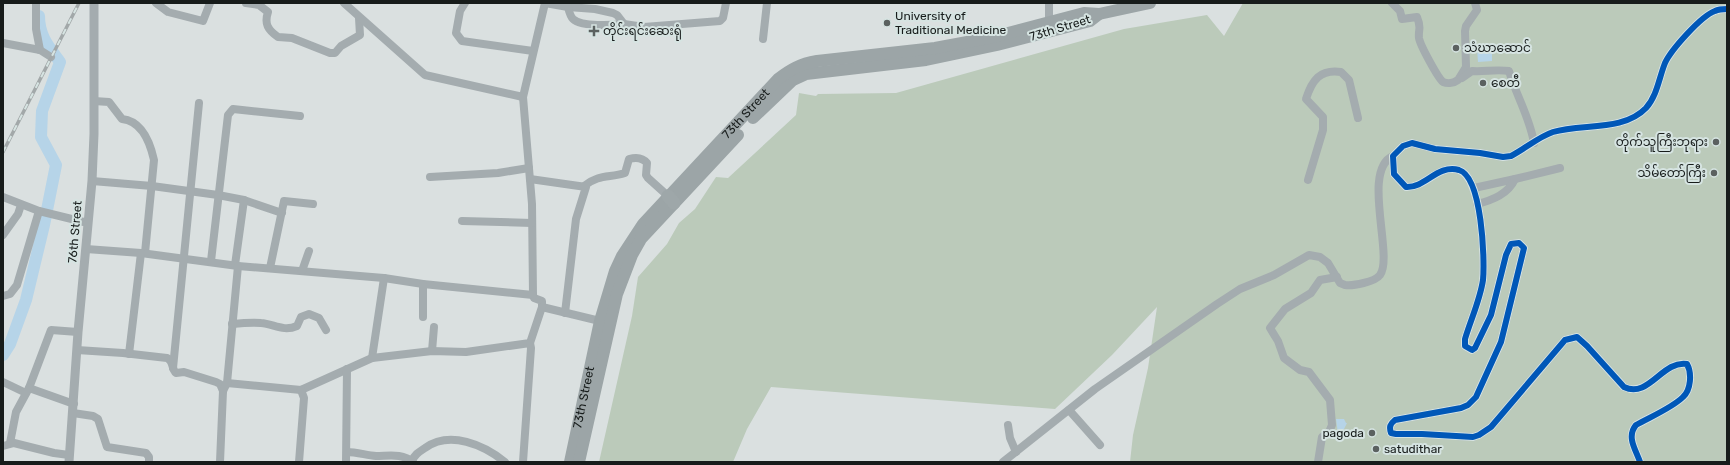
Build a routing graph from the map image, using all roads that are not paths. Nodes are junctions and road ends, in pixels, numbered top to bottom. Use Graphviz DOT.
graph roads {
  1 [pos="36,3"];
  2 [pos="94,3"];
  3 [pos="156,3"];
  4 [pos="210,3"];
  5 [pos="246,3"];
  6 [pos="344,3"];
  7 [pos="465,3"];
  8 [pos="545,3"];
  9 [pos="726,3"];
  10 [pos="767,3"];
  11 [pos="1049,3"];
  12 [pos="1150,3"];
  13 [pos="1392,3"];
  14 [pos="1475,3"];
  15 [pos="260,4"];
  16 [pos="568,7"];
  17 [pos="1727,9"];
  18 [pos="1099,14"];
  19 [pos="359,18"];
  20 [pos="1049,22"];
  21 [pos="624,24"];
  22 [pos="763,39"];
  23 [pos="3,43"];
  24 [pos="40,50"];
  25 [pos="533,51"];
  26 [pos="50,57"];
  27 [pos="1458,80"];
  28 [pos="523,97"];
  29 [pos="94,102"];
  30 [pos="199,103"];
  31 [pos="300,116"];
  32 [pos="1358,118"];
  33 [pos="1534,143"];
  34 [pos="1393,156"];
  35 [pos="529,168"];
  36 [pos="1560,168"];
  37 [pos="430,177"];
  38 [pos="530,179"];
  39 [pos="1515,179"];
  40 [pos="1308,180"];
  41 [pos="92,181"];
  42 [pos="152,186"];
  43 [pos="584,186"];
  44 [pos="1474,188"];
  45 [pos="190,191"];
  46 [pos="218,195"];
  47 [pos="3,197"];
  48 [pos="244,200"];
  49 [pos="671,200"];
  50 [pos="313,204"];
  51 [pos="1477,204"];
  52 [pos="21,205"];
  53 [pos="42,212"];
  54 [pos="282,213"];
  55 [pos="462,221"];
  56 [pos="88,223"];
  57 [pos="532,223"];
  58 [pos="3,235"];
  59 [pos="86,249"];
  60 [pos="308,251"];
  61 [pos="143,253"];
  62 [pos="184,258"];
  63 [pos="211,261"];
  64 [pos="236,265"];
  65 [pos="270,268"];
  66 [pos="302,271"];
  67 [pos="1337,277"];
  68 [pos="384,278"];
  69 [pos="423,284"];
  70 [pos="533,295"];
  71 [pos="3,296"];
  72 [pos="542,308"];
  73 [pos="566,313"];
  74 [pos="423,317"];
  75 [pos="605,322"];
  76 [pos="232,324"];
  77 [pos="434,327"];
  78 [pos="326,330"];
  79 [pos="78,332"];
  80 [pos="530,343"];
  81 [pos="77,350"];
  82 [pos="432,351"];
  83 [pos="130,354"];
  84 [pos="372,358"];
  85 [pos="173,368"];
  86 [pos="347,369"];
  87 [pos="3,382"];
  88 [pos="225,387"];
  89 [pos="301,390"];
  90 [pos="27,391"];
  91 [pos="74,408"];
  92 [pos="1069,410"];
  93 [pos="1008,425"];
  94 [pos="6,444"];
  95 [pos="1100,445"];
  96 [pos="347,452"];
  97 [pos="1016,452"];
  98 [pos="69,459"];
  99 [pos="376,459"];
  100 [pos="412,461"];
  101 [pos="149,462"];
  102 [pos="220,462"];
  103 [pos="299,462"];
  104 [pos="346,462"];
  105 [pos="505,462"];
  106 [pos="524,462"];
  107 [pos="570,462"];
  108 [pos="579,462"];
  109 [pos="1003,462"];
  110 [pos="1318,462"];
  111 [pos="1640,462"];
  1 -- 24 [label="street"];
  2 -- 29 [label="street, 76th Street"];
  3 -- 4 [label="street"];
  5 -- 15 [label="street"];
  6 -- 19 [label="street"];
  7 -- 25 [label="street"];
  8 -- 16 [label="street"];
  8 -- 25 [label="street"];
  9 -- 21 [label="street"];
  10 -- 22 [label="street"];
  11 -- 20 [label="street"];
  12 -- 18 [label="main road"];
  13 -- 27 [label="street"];
  14 -- 27 [label="street"];
  15 -- 19 [label="street"];
  16 -- 21 [label="street"];
  16 -- 21 [label="street"];
  17 -- 33 [label="street"];
  18 -- 20 [label="main road, 73th Street"];
  18 -- 49 [label="main road, 73th Street"];
  19 -- 28 [label="street"];
  20 -- 49 [label="main road, 73th Street"];
  23 -- 24 [label="street"];
  24 -- 26 [label="street"];
  25 -- 28 [label="street"];
  27 -- 33 [label="street"];
  28 -- 35 [label="street"];
  29 -- 41 [label="street, 76th Street"];
  29 -- 42 [label="street"];
  30 -- 45 [label="street"];
  31 -- 46 [label="street"];
  32 -- 40 [label="street"];
  33 -- 34 [label="street"];
  34 -- 44 [label="street"];
  34 -- 67 [label="street"];
  35 -- 37 [label="street"];
  35 -- 38 [label="street"];
  36 -- 39 [label="street"];
  38 -- 43 [label="street"];
  38 -- 57 [label="street"];
  39 -- 44 [label="street"];
  39 -- 51 [label="street"];
  41 -- 42 [label="street"];
  41 -- 56 [label="street, 76th Street"];
  42 -- 45 [label="street"];
  42 -- 61 [label="street"];
  43 -- 49 [label="street"];
  43 -- 73 [label="street"];
  44 -- 51 [label="street"];
  45 -- 46 [label="street"];
  45 -- 62 [label="street"];
  46 -- 48 [label="street"];
  46 -- 63 [label="street"];
  47 -- 52 [label="street"];
  48 -- 54 [label="street"];
  48 -- 64 [label="street"];
  49 -- 75 [label="main road, 73th Street"];
  50 -- 54 [label="street"];
  51 -- 111 [label="street"];
  52 -- 53 [label="street"];
  52 -- 58 [label="street"];
  53 -- 56 [label="street"];
  53 -- 71 [label="street"];
  54 -- 65 [label="street"];
  55 -- 57 [label="street"];
  56 -- 59 [label="street, 76th Street"];
  57 -- 70 [label="street"];
  59 -- 61 [label="street"];
  59 -- 79 [label="street, 76th Street"];
  60 -- 66 [label="street"];
  61 -- 62 [label="street"];
  61 -- 83 [label="street"];
  62 -- 63 [label="street"];
  62 -- 85 [label="street"];
  63 -- 64 [label="street"];
  64 -- 65 [label="street"];
  64 -- 76 [label="street"];
  65 -- 66 [label="street"];
  66 -- 68 [label="street"];
  67 -- 92 [label="street"];
  67 -- 110 [label="street"];
  68 -- 69 [label="street"];
  68 -- 84 [label="street"];
  69 -- 70 [label="street"];
  69 -- 74 [label="street"];
  70 -- 72 [label="street"];
  72 -- 73 [label="street"];
  72 -- 80 [label="street"];
  73 -- 75 [label="street"];
  75 -- 107 [label="main road, 73th Street"];
  75 -- 108 [label="main road, 73th Street"];
  76 -- 78 [label="street"];
  76 -- 88 [label="street"];
  77 -- 82 [label="street"];
  79 -- 81 [label="street, 76th Street"];
  79 -- 90 [label="street"];
  80 -- 82 [label="street"];
  80 -- 106 [label="street"];
  81 -- 83 [label="street"];
  81 -- 91 [label="street, 76th Street"];
  82 -- 84 [label="street"];
  83 -- 85 [label="street"];
  84 -- 86 [label="street"];
  85 -- 88 [label="street"];
  86 -- 89 [label="street"];
  86 -- 96 [label="street"];
  87 -- 90 [label="street"];
  88 -- 89 [label="street"];
  88 -- 102 [label="street"];
  89 -- 103 [label="street"];
  90 -- 91 [label="street"];
  90 -- 94 [label="street"];
  91 -- 98 [label="street, 76th Street"];
  91 -- 101 [label="street"];
  92 -- 95 [label="street"];
  92 -- 97 [label="street"];
  93 -- 97 [label="street"];
  94 -- 98 [label="street"];
  96 -- 99 [label="street"];
  96 -- 104 [label="street"];
  97 -- 109 [label="street"];
  99 -- 100 [label="street"];
  100 -- 105 [label="street"];
}
